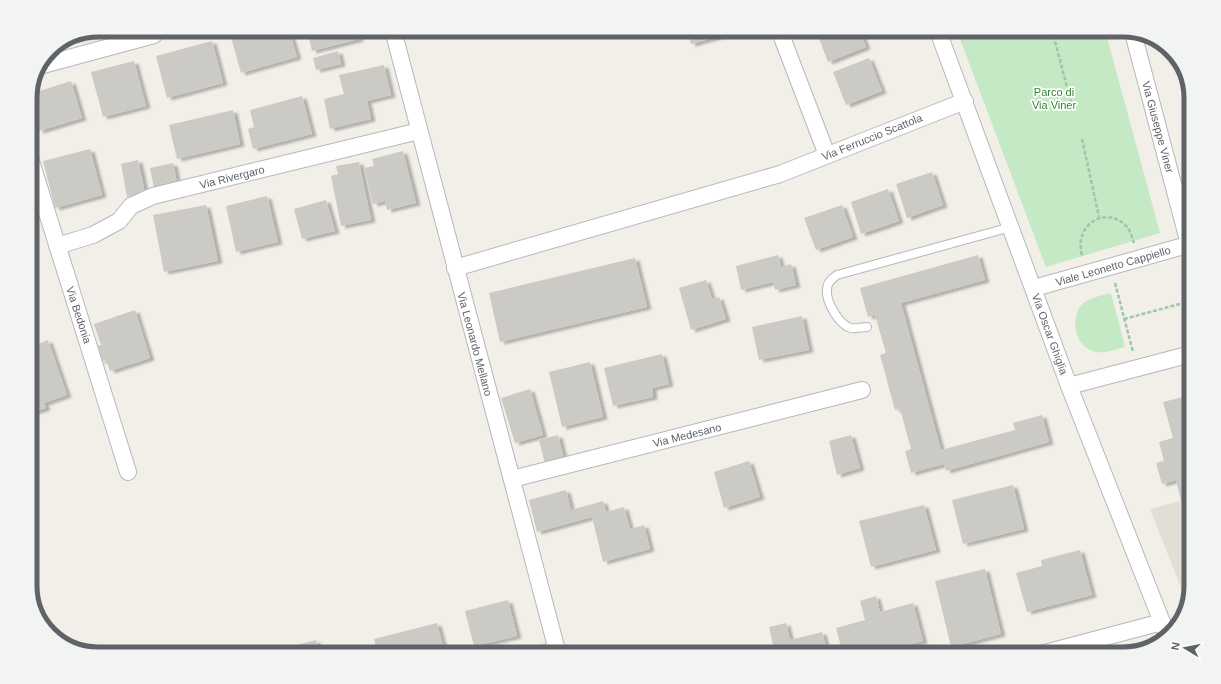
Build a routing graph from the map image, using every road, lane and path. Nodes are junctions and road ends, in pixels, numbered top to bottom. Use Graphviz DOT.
graph roads {
  1 [pos="147,37"];
  2 [pos="395,37"];
  3 [pos="782,37"];
  4 [pos="940,37"];
  5 [pos="1054,37"];
  6 [pos="1134,38"];
  7 [pos="48,64"];
  8 [pos="965,101"];
  9 [pos="1072,106"];
  10 [pos="419,131"];
  11 [pos="1082,139"];
  12 [pos="827,155"];
  13 [pos="37,181"];
  14 [pos="1099,218"];
  15 [pos="1184,222"];
  16 [pos="1012,227"];
  17 [pos="57,246"];
  18 [pos="1184,246"];
  19 [pos="1140,258"];
  20 [pos="1111,267"];
  21 [pos="455,268"];
  22 [pos="1087,274"];
  23 [pos="1034,288"];
  24 [pos="1184,303"];
  25 [pos="1124,319"];
  26 [pos="866,327"];
  27 [pos="1184,356"];
  28 [pos="1137,368"];
  29 [pos="1069,386"];
  30 [pos="862,390"];
  31 [pos="128,472"];
  32 [pos="512,480"];
  33 [pos="1165,628"];
  34 [pos="556,647"];
  35 [pos="1074,647"];
  1 -- 7 [label="street"];
  2 -- 10 [label="street, Via Leonardo Mellano"];
  3 -- 12 [label="street"];
  4 -- 8 [label="street, Via Oscar Ghiglia"];
  5 -- 9 [label="path"];
  6 -- 15 [label="street, Via Giuseppe Viner"];
  8 -- 12 [label="street, Via Ferruccio Scattola"];
  8 -- 16 [label="street, Via Oscar Ghiglia"];
  10 -- 17 [label="street, Via Rivergaro"];
  10 -- 21 [label="street, Via Leonardo Mellano"];
  11 -- 14 [label="path"];
  12 -- 21 [label="street, Via Ferruccio Scattola"];
  13 -- 17 [label="street, Via Bedonia"];
  14 -- 19 [label="path"];
  14 -- 22 [label="path"];
  16 -- 23 [label="street, Via Oscar Ghiglia"];
  16 -- 26 [label="lane"];
  17 -- 31 [label="street, Via Bedonia"];
  18 -- 19 [label="street, Viale Leonetto Cappiello"];
  19 -- 20 [label="street, Viale Leonetto Cappiello"];
  20 -- 22 [label="street, Viale Leonetto Cappiello"];
  20 -- 25 [label="path"];
  21 -- 32 [label="street, Via Leonardo Mellano"];
  22 -- 23 [label="street, Viale Leonetto Cappiello"];
  23 -- 29 [label="street, Via Oscar Ghiglia"];
  24 -- 25 [label="path"];
  25 -- 28 [label="path"];
  27 -- 28 [label="street"];
  28 -- 29 [label="street"];
  29 -- 33 [label="street, Via Oscar Ghiglia"];
  30 -- 32 [label="street, Via Medesano"];
  32 -- 34 [label="street, Via Leonardo Mellano"];
  33 -- 35 [label="street"];
}
